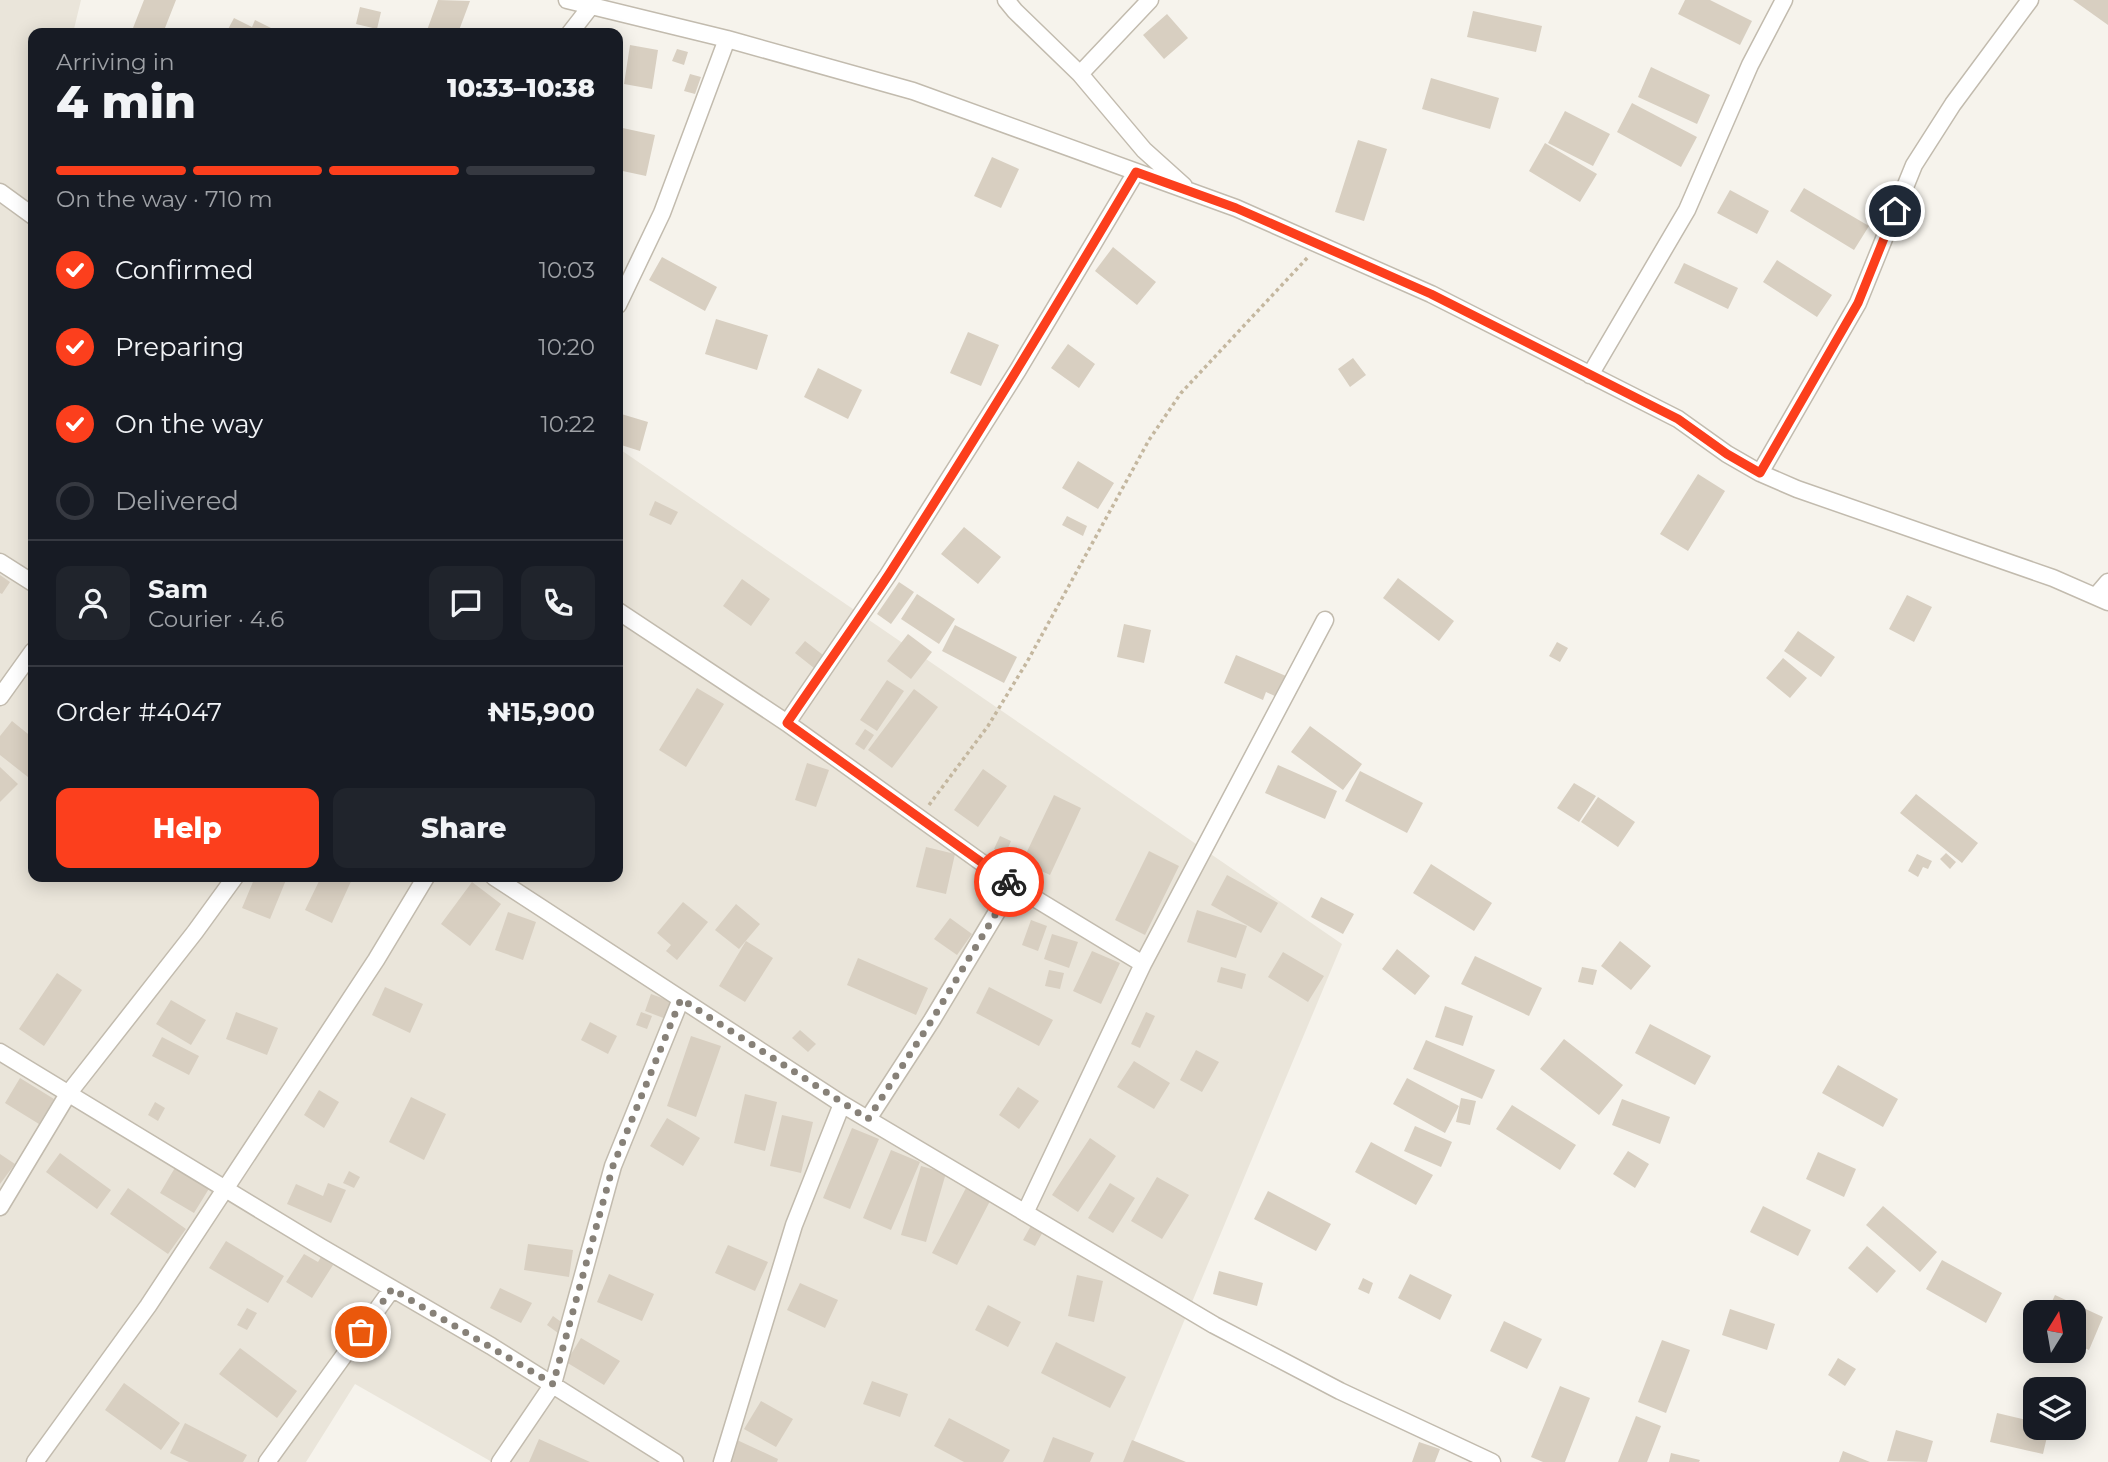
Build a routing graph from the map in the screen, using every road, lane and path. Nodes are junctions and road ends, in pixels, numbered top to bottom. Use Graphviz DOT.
graph roads {
  1 [pos="567,0"];
  2 [pos="1006,0"];
  3 [pos="1150,0"];
  4 [pos="1784,0"];
  5 [pos="2030,0"];
  6 [pos="592,6"];
  7 [pos="574,28"];
  8 [pos="727,39"];
  9 [pos="1080,74"];
  10 [pos="1136,172"];
  11 [pos="0,192"];
  12 [pos="1192,192"];
  13 [pos="28,212"];
  14 [pos="1319,245"];
  15 [pos="623,294"];
  16 [pos="1590,374"];
  17 [pos="1760,473"];
  18 [pos="0,562"];
  19 [pos="28,580"];
  20 [pos="2108,582"];
  21 [pos="2102,599"];
  22 [pos="623,614"];
  23 [pos="1325,621"];
  24 [pos="28,657"];
  25 [pos="0,697"];
  26 [pos="787,723"];
  27 [pos="919,818"];
  28 [pos="231,882"];
  29 [pos="423,882"];
  30 [pos="502,882"];
  31 [pos="1013,885"];
  32 [pos="1143,964"];
  33 [pos="681,999"];
  34 [pos="0,1052"];
  35 [pos="68,1094"];
  36 [pos="842,1104"];
  37 [pos="868,1119"];
  38 [pos="225,1189"];
  39 [pos="0,1207"];
  40 [pos="1026,1213"];
  41 [pos="392,1289"];
  42 [pos="553,1384"];
  43 [pos="35,1462"];
  44 [pos="267,1462"];
  45 [pos="500,1462"];
  46 [pos="675,1462"];
  47 [pos="722,1462"];
  48 [pos="1492,1462"];
  1 -- 6 [label="street"];
  2 -- 9 [label="street"];
  3 -- 9 [label="street"];
  4 -- 16 [label="street"];
  5 -- 17 [label="street"];
  6 -- 7 [label="street"];
  6 -- 8 [label="street"];
  8 -- 10 [label="street"];
  8 -- 15 [label="street"];
  9 -- 12 [label="street"];
  10 -- 12 [label="street"];
  10 -- 26 [label="street"];
  11 -- 13 [label="street"];
  12 -- 14 [label="street"];
  14 -- 16 [label="street"];
  14 -- 27 [label="path"];
  16 -- 17 [label="street"];
  17 -- 21 [label="street"];
  18 -- 19 [label="street"];
  20 -- 21 [label="street"];
  22 -- 26 [label="street"];
  23 -- 32 [label="street"];
  24 -- 25 [label="street"];
  26 -- 27 [label="street"];
  27 -- 31 [label="street"];
  28 -- 35 [label="street"];
  29 -- 38 [label="street"];
  30 -- 33 [label="street"];
  31 -- 32 [label="street"];
  31 -- 37 [label="street"];
  32 -- 40 [label="street"];
  33 -- 36 [label="street"];
  33 -- 42 [label="street"];
  34 -- 35 [label="street"];
  35 -- 38 [label="street"];
  35 -- 39 [label="street"];
  36 -- 37 [label="street"];
  36 -- 47 [label="street"];
  37 -- 40 [label="street"];
  38 -- 41 [label="street"];
  38 -- 43 [label="street"];
  40 -- 48 [label="street"];
  41 -- 42 [label="street"];
  41 -- 44 [label="street"];
  42 -- 45 [label="street"];
  42 -- 46 [label="street"];
}
